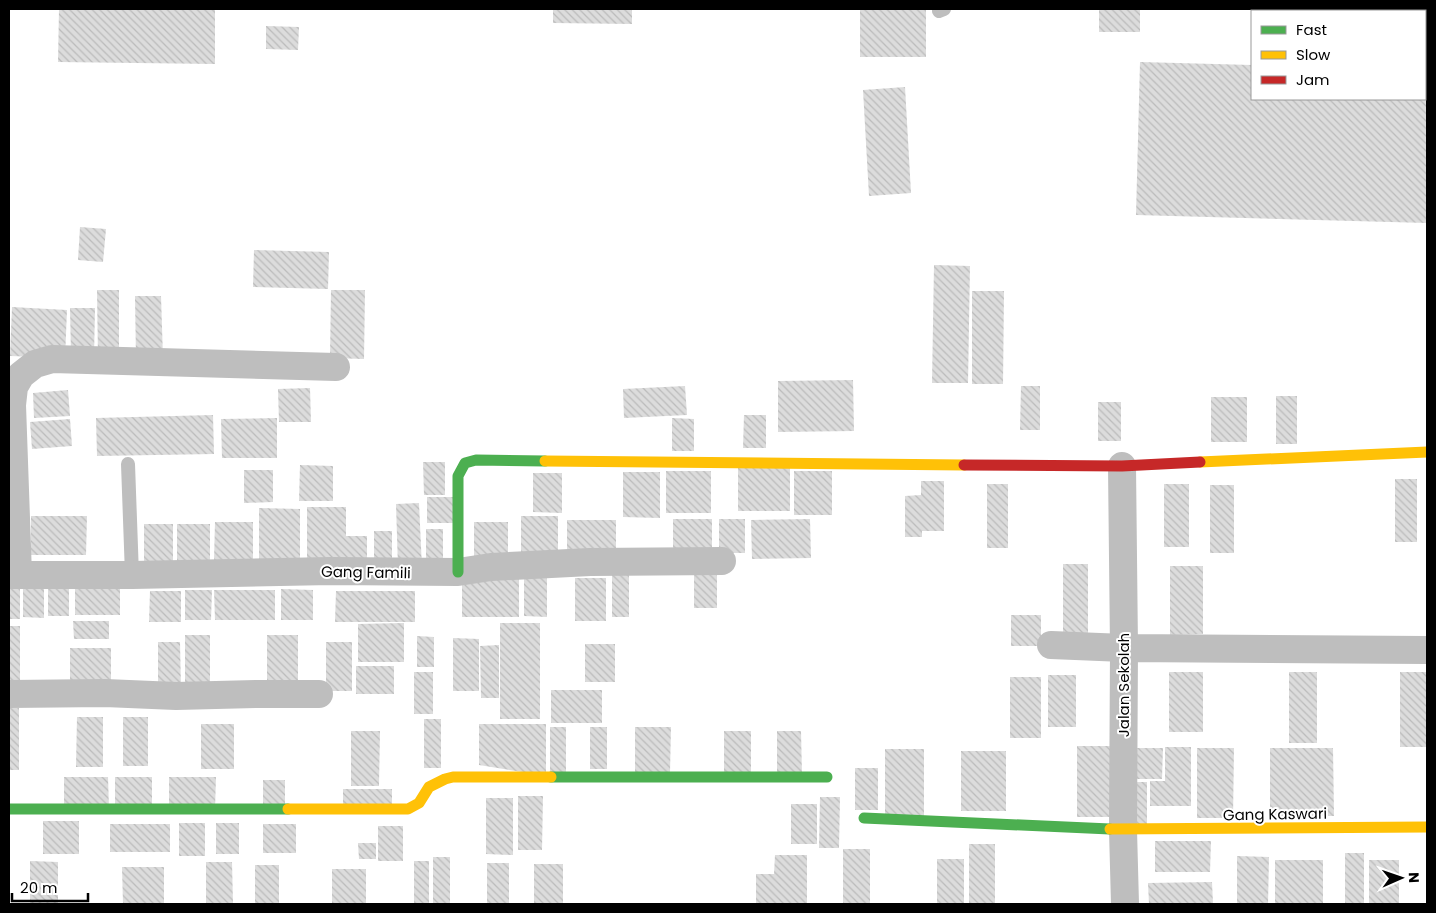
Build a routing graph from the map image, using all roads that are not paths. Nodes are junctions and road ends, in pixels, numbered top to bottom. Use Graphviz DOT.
graph roads {
  1 [pos="336,367"];
  2 [pos="1427,452"];
  3 [pos="128,464"];
  4 [pos="1122,466"];
  5 [pos="722,561"];
  6 [pos="458,572"];
  7 [pos="13,575"];
  8 [pos="132,575"];
  9 [pos="1051,645"];
  10 [pos="1124,648"];
  11 [pos="1427,650"];
  12 [pos="9,694"];
  13 [pos="319,694"];
  14 [pos="828,777"];
  15 [pos="9,809"];
  16 [pos="864,818"];
  17 [pos="1427,827"];
  18 [pos="1123,830"];
  19 [pos="1125,904"];
  1 -- 7 [label="street"];
  2 -- 4 [label="street"];
  3 -- 8 [label="lane"];
  4 -- 6 [label="street"];
  4 -- 10 [label="street, Jalan Sekolah"];
  5 -- 6 [label="street, Gang Famili"];
  6 -- 8 [label="street, Gang Famili"];
  7 -- 8 [label="street, Gang Famili"];
  9 -- 10 [label="street"];
  10 -- 11 [label="street"];
  10 -- 18 [label="street, Jalan Sekolah"];
  12 -- 13 [label="street"];
  14 -- 15 [label="street"];
  16 -- 18 [label="street, Gang Kaswari"];
  17 -- 18 [label="street, Gang Kaswari"];
  18 -- 19 [label="street, Jalan Sekolah"];
}
